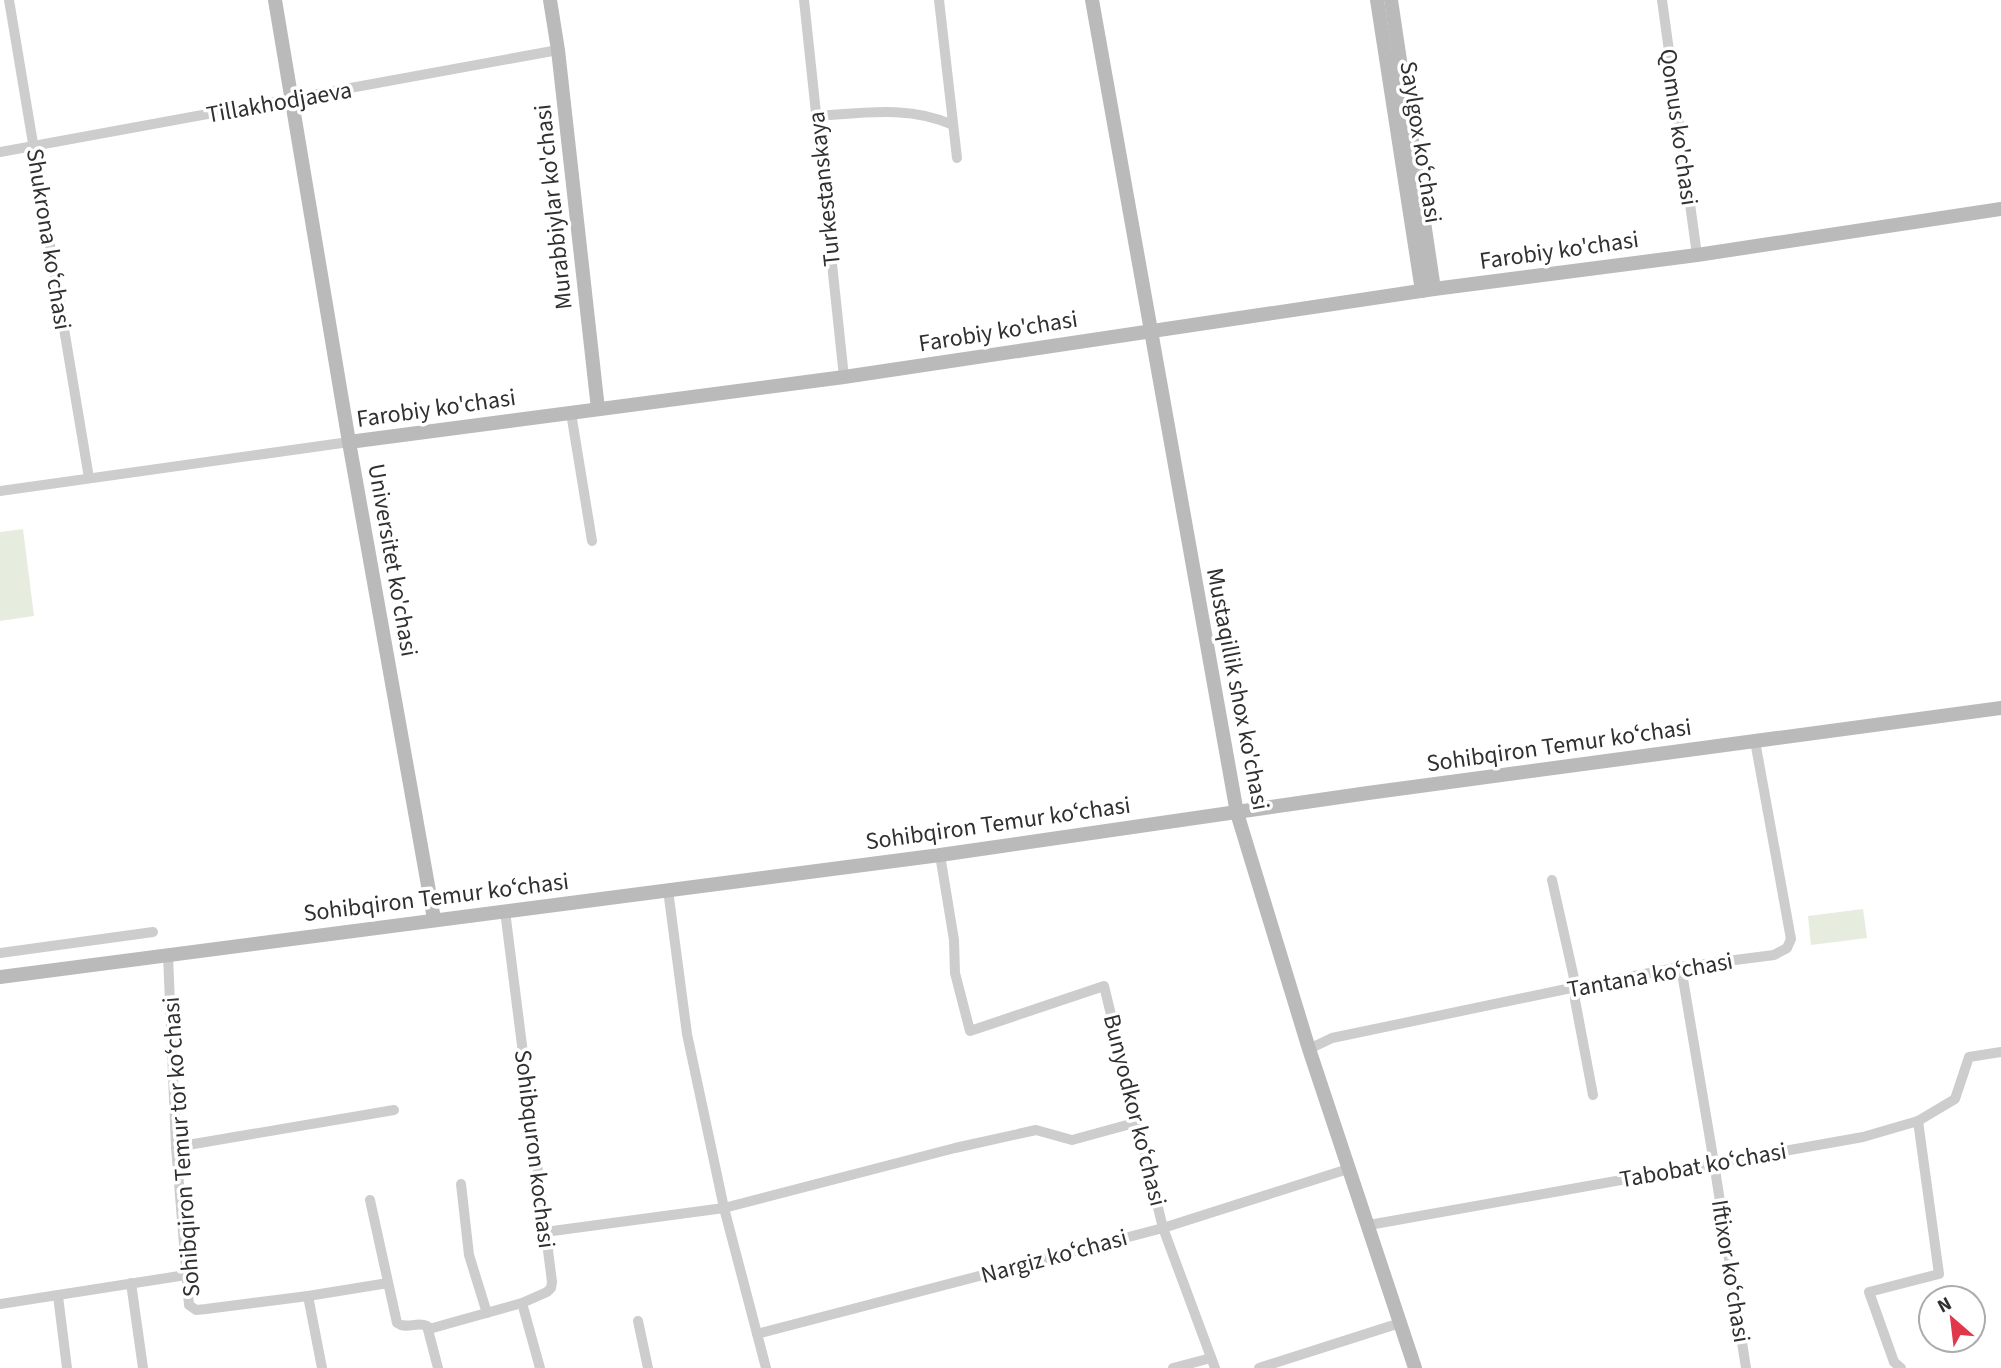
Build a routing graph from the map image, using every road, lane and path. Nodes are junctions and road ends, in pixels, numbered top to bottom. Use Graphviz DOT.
graph roads {
  1 [pos="9,0"];
  2 [pos="275,0"];
  3 [pos="550,0"];
  4 [pos="804,0"];
  5 [pos="939,0"];
  6 [pos="1092,0"];
  7 [pos="1377,0"];
  8 [pos="1391,0"];
  9 [pos="1662,0"];
  10 [pos="558,50"];
  11 [pos="291,100"];
  12 [pos="816,116"];
  13 [pos="953,125"];
  14 [pos="33,146"];
  15 [pos="0,152"];
  16 [pos="957,158"];
  17 [pos="2001,209"];
  18 [pos="1697,255"];
  19 [pos="1428,290"];
  20 [pos="1151,331"];
  21 [pos="844,377"];
  22 [pos="597,409"];
  23 [pos="571,413"];
  24 [pos="349,442"];
  25 [pos="89,478"];
  26 [pos="0,491"];
  27 [pos="592,541"];
  28 [pos="2001,708"];
  29 [pos="1755,741"];
  30 [pos="1237,813"];
  31 [pos="940,855"];
  32 [pos="1552,880"];
  33 [pos="668,890"];
  34 [pos="505,911"];
  35 [pos="434,919"];
  36 [pos="153,932"];
  37 [pos="0,953"];
  38 [pos="168,955"];
  39 [pos="1681,967"];
  40 [pos="0,977"];
  41 [pos="1576,987"];
  42 [pos="1308,1049"];
  43 [pos="2001,1052"];
  44 [pos="1593,1095"];
  45 [pos="394,1110"];
  46 [pos="1918,1121"];
  47 [pos="1138,1122"];
  48 [pos="176,1147"];
  49 [pos="1714,1163"];
  50 [pos="1349,1169"];
  51 [pos="461,1184"];
  52 [pos="370,1200"];
  53 [pos="724,1208"];
  54 [pos="1368,1225"];
  55 [pos="1163,1228"];
  56 [pos="545,1232"];
  57 [pos="186,1275"];
  58 [pos="131,1283"];
  59 [pos="388,1283"];
  60 [pos="58,1296"];
  61 [pos="308,1296"];
  62 [pos="522,1303"];
  63 [pos="0,1304"];
  64 [pos="487,1313"];
  65 [pos="638,1321"];
  66 [pos="1400,1323"];
  67 [pos="429,1329"];
  68 [pos="757,1334"];
  69 [pos="1213,1363"];
  70 [pos="67,1368"];
  71 [pos="143,1368"];
  72 [pos="322,1368"];
  73 [pos="438,1368"];
  74 [pos="540,1368"];
  75 [pos="648,1368"];
  76 [pos="766,1368"];
  77 [pos="1172,1368"];
  78 [pos="1259,1368"];
  79 [pos="1415,1368"];
  80 [pos="1746,1368"];
  81 [pos="1900,1368"];
  1 -- 14 [label="street, Shukrona koʻchasi"];
  2 -- 11 [label="main road, Universitet ko'chasi"];
  3 -- 10 [label="main road, Murabbiylar ko'chasi"];
  4 -- 12 [label="street, Turkestanskaya"];
  5 -- 13 [label="street"];
  6 -- 20 [label="main road, Mustaqillik shox ko'chasi"];
  7 -- 19 [label="main road, Saylgox koʻchasi"];
  8 -- 19 [label="main road, Saylgox koʻchasi"];
  9 -- 18 [label="street, Qomus ko'chasi"];
  10 -- 11 [label="street, Tillakhodjaeva"];
  10 -- 22 [label="main road, Murabbiylar ko'chasi"];
  11 -- 14 [label="street, Tillakhodjaeva"];
  11 -- 24 [label="main road, Universitet ko'chasi"];
  12 -- 13 [label="street"];
  12 -- 21 [label="street, Turkestanskaya"];
  13 -- 16 [label="street"];
  14 -- 15 [label="street, Tillakhodjaeva"];
  14 -- 25 [label="street, Shukrona koʻchasi"];
  17 -- 18 [label="main road, Farobiy ko'chasi"];
  18 -- 19 [label="main road, Farobiy ko'chasi"];
  19 -- 20 [label="main road, Farobiy ko'chasi"];
  20 -- 21 [label="main road, Farobiy ko'chasi"];
  20 -- 30 [label="main road, Mustaqillik shox ko'chasi"];
  21 -- 22 [label="main road, Farobiy ko'chasi"];
  22 -- 23 [label="main road, Farobiy ko'chasi"];
  23 -- 24 [label="main road, Farobiy ko'chasi"];
  23 -- 27 [label="street"];
  24 -- 25 [label="street, Farobiy ko'chasi"];
  24 -- 35 [label="main road, Universitet ko'chasi"];
  25 -- 26 [label="street, Farobiy ko'chasi"];
  28 -- 29 [label="main road, Sohibqiron Temur koʻchasi"];
  29 -- 30 [label="main road, Sohibqiron Temur koʻchasi"];
  29 -- 39 [label="street, Tantana koʻchasi"];
  30 -- 31 [label="main road, Sohibqiron Temur koʻchasi"];
  30 -- 42 [label="main road, Mustaqillik shox ko'chasi"];
  31 -- 33 [label="main road, Sohibqiron Temur koʻchasi"];
  31 -- 47 [label="street, Bunyodkor koʻchasi"];
  32 -- 41 [label="street"];
  33 -- 34 [label="main road, Sohibqiron Temur koʻchasi"];
  33 -- 53 [label="street"];
  34 -- 35 [label="main road, Sohibqiron Temur koʻchasi"];
  34 -- 56 [label="street, Sohibquron kochasi"];
  35 -- 38 [label="main road, Sohibqiron Temur koʻchasi"];
  36 -- 37 [label="street"];
  38 -- 40 [label="main road, Sohibqiron Temur koʻchasi"];
  38 -- 48 [label="street, Sohibqiron Temur tor koʻchasi"];
  39 -- 41 [label="street, Tantana koʻchasi"];
  39 -- 49 [label="street, Iftixor koʻchasi"];
  41 -- 42 [label="street, Tantana koʻchasi"];
  41 -- 44 [label="street"];
  42 -- 50 [label="main road, Mustaqillik shox ko'chasi"];
  43 -- 46 [label="street, Tabobat koʻchasi"];
  45 -- 48 [label="street"];
  46 -- 49 [label="street, Tabobat koʻchasi"];
  46 -- 81 [label="street"];
  47 -- 53 [label="street"];
  47 -- 55 [label="street, Bunyodkor koʻchasi"];
  48 -- 57 [label="street, Sohibqiron Temur tor koʻchasi"];
  49 -- 54 [label="street, Tabobat koʻchasi"];
  49 -- 80 [label="street, Iftixor koʻchasi"];
  50 -- 54 [label="main road, Mustaqillik shox ko'chasi"];
  50 -- 55 [label="street, Nargiz koʻchasi"];
  51 -- 64 [label="street"];
  52 -- 59 [label="street"];
  53 -- 56 [label="street"];
  53 -- 68 [label="street"];
  54 -- 66 [label="main road, Mustaqillik shox ko'chasi"];
  55 -- 68 [label="street, Nargiz koʻchasi"];
  55 -- 69 [label="street, Bunyodkor koʻchasi"];
  56 -- 62 [label="street, Sohibquron kochasi"];
  57 -- 58 [label="street"];
  57 -- 61 [label="street, Sohibqiron Temur tor koʻchasi"];
  58 -- 60 [label="street"];
  58 -- 71 [label="street"];
  59 -- 61 [label="street, Sohibqiron Temur tor koʻchasi"];
  59 -- 67 [label="street"];
  60 -- 63 [label="street"];
  60 -- 70 [label="street"];
  61 -- 72 [label="street"];
  62 -- 64 [label="street"];
  62 -- 74 [label="street"];
  64 -- 67 [label="street"];
  65 -- 75 [label="street"];
  66 -- 78 [label="street"];
  66 -- 79 [label="main road, Mustaqillik shox ko'chasi"];
  67 -- 73 [label="street"];
  68 -- 76 [label="street"];
  69 -- 77 [label="street"];
}
